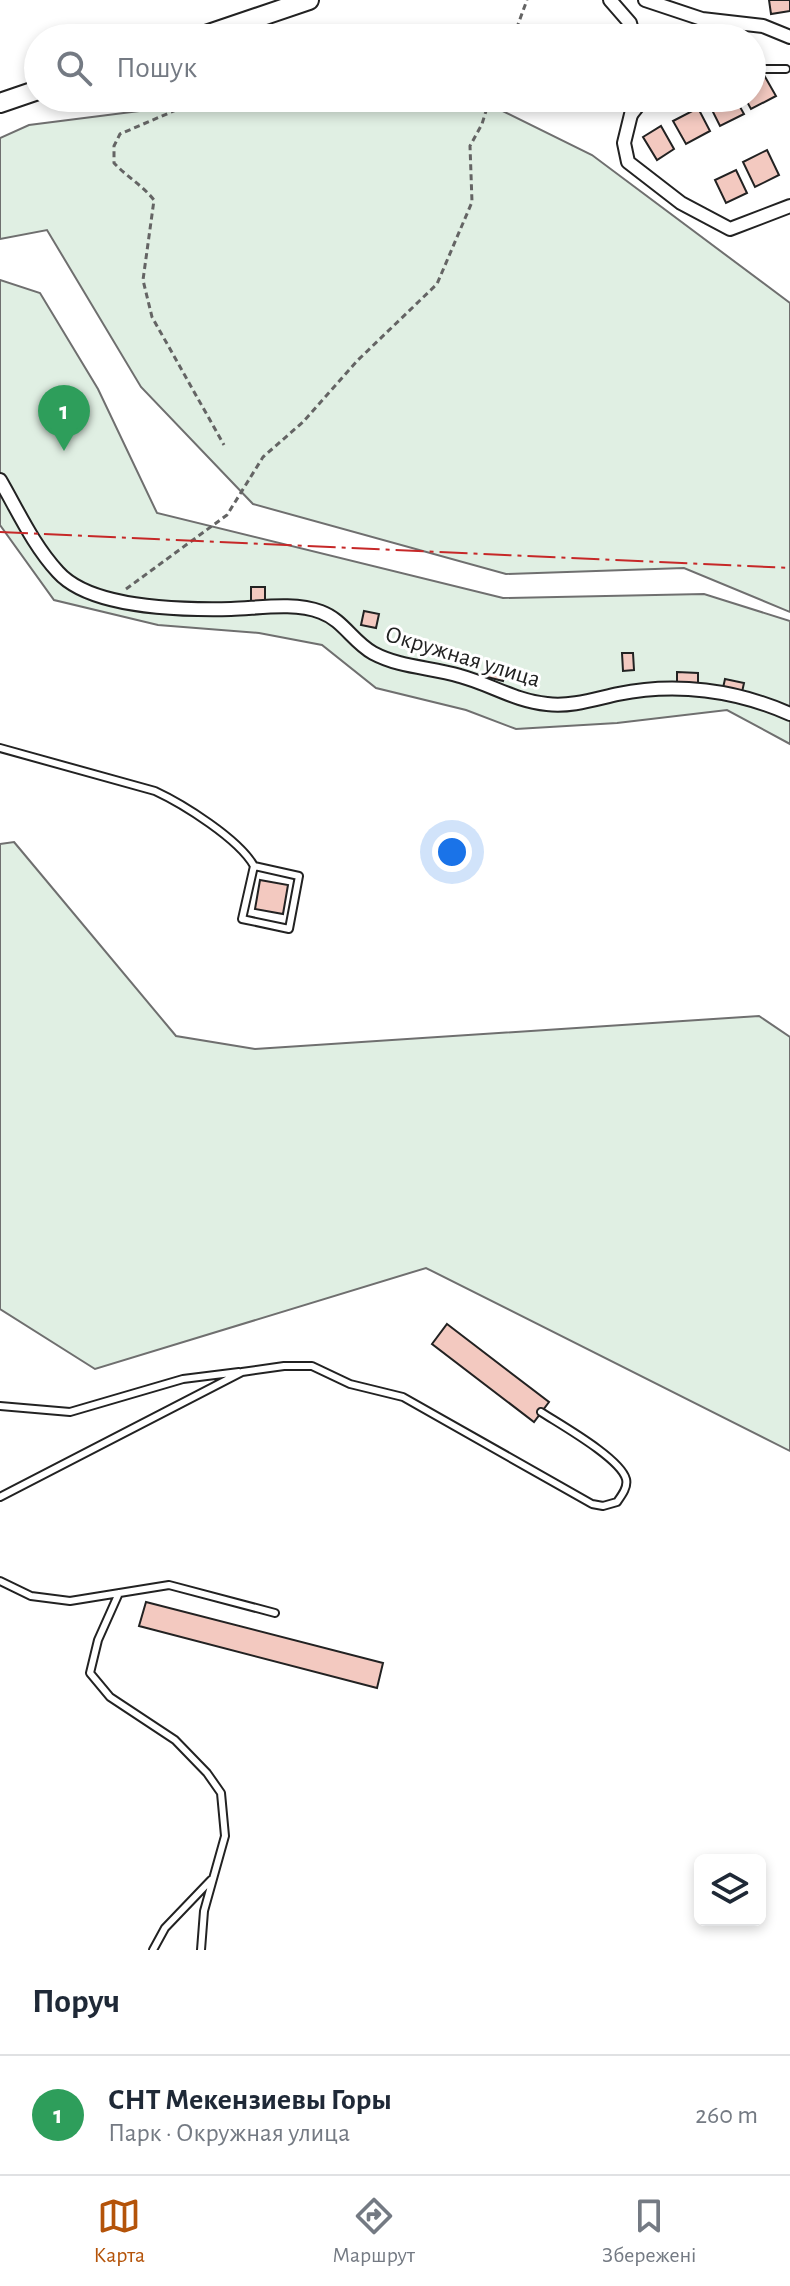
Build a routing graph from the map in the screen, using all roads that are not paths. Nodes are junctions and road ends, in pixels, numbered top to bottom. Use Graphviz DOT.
graph roads {
  1 [pos="309,0"];
  2 [pos="610,0"];
  3 [pos="645,0"];
  4 [pos="630,23"];
  5 [pos="238,24"];
  6 [pos="746,24"];
  7 [pos="766,27"];
  8 [pos="790,37"];
  9 [pos="766,69"];
  10 [pos="786,69"];
  11 [pos="24,95"];
  12 [pos="0,103"];
  13 [pos="632,112"];
  14 [pos="637,112"];
  15 [pos="631,120"];
  16 [pos="790,206"];
  17 [pos="0,480"];
  18 [pos="790,714"];
  19 [pos="0,748"];
  20 [pos="254,866"];
  21 [pos="242,1372"];
  22 [pos="0,1406"];
  23 [pos="541,1412"];
  24 [pos="0,1497"];
  25 [pos="0,1581"];
  26 [pos="119,1593"];
  27 [pos="275,1613"];
  28 [pos="214,1877"];
  29 [pos="153,1950"];
  30 [pos="201,1950"];
  1 -- 5 [label="main road"];
  2 -- 4 [label="street"];
  3 -- 6 [label="street"];
  7 -- 8 [label="street"];
  9 -- 10 [label="lane"];
  11 -- 12 [label="main road"];
  13 -- 15 [label="street"];
  14 -- 15 [label="lane"];
  15 -- 16 [label="street"];
  17 -- 18 [label="street, Окружная улица"];
  19 -- 20 [label="lane"];
  20 -- 20 [label="lane"];
  21 -- 22 [label="lane"];
  21 -- 23 [label="lane"];
  21 -- 24 [label="lane"];
  25 -- 26 [label="lane"];
  26 -- 27 [label="lane"];
  26 -- 28 [label="lane"];
  28 -- 29 [label="lane"];
  28 -- 30 [label="lane"];
}
